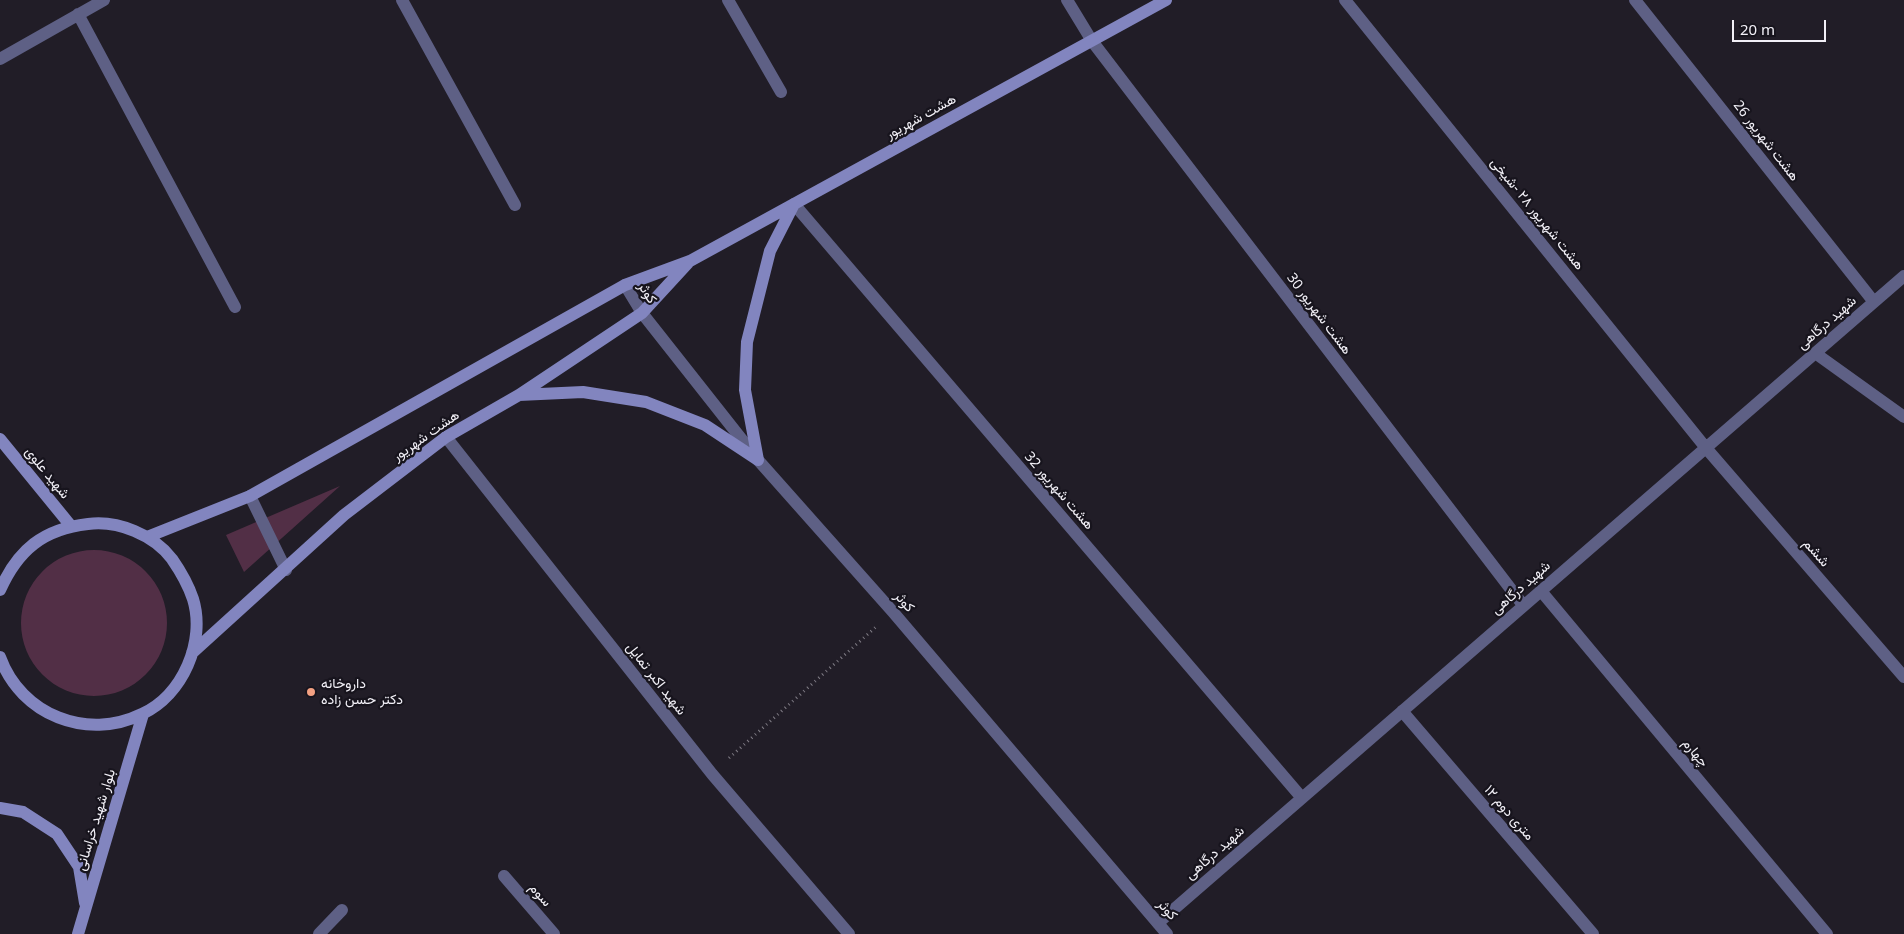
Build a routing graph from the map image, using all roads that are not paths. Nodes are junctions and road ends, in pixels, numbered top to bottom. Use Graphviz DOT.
graph roads {
  1 [pos="104,0"];
  2 [pos="402,0"];
  3 [pos="728,0"];
  4 [pos="1067,0"];
  5 [pos="1166,0"];
  6 [pos="1345,0"];
  7 [pos="1635,0"];
  8 [pos="78,14"];
  9 [pos="1092,41"];
  10 [pos="0,59"];
  11 [pos="782,92"];
  12 [pos="794,204"];
  13 [pos="515,205"];
  14 [pos="690,261"];
  15 [pos="1904,276"];
  16 [pos="625,285"];
  17 [pos="1874,302"];
  18 [pos="235,307"];
  19 [pos="642,313"];
  20 [pos="1815,353"];
  21 [pos="520,395"];
  22 [pos="1904,417"];
  23 [pos="446,437"];
  24 [pos="0,439"];
  25 [pos="1706,448"];
  26 [pos="758,460"];
  27 [pos="250,496"];
  28 [pos="71,526"];
  29 [pos="147,537"];
  30 [pos="286,570"];
  31 [pos="0,590"];
  32 [pos="1541,591"];
  33 [pos="1523,605"];
  34 [pos="192,653"];
  35 [pos="0,657"];
  36 [pos="1904,677"];
  37 [pos="1402,711"];
  38 [pos="144,714"];
  39 [pos="1302,798"];
  40 [pos="0,808"];
  41 [pos="504,876"];
  42 [pos="86,906"];
  43 [pos="342,910"];
  44 [pos="1158,922"];
  45 [pos="78,934"];
  46 [pos="320,934"];
  47 [pos="554,934"];
  48 [pos="849,934"];
  49 [pos="1168,934"];
  50 [pos="1594,934"];
  51 [pos="1827,934"];
  1 -- 8 [label="street"];
  2 -- 13 [label="street"];
  3 -- 11 [label="street"];
  4 -- 9 [label="street, هشت شهریور 30"];
  5 -- 9 [label="main road, هشت شهریور"];
  6 -- 25 [label="street, هشت شهریور ۲۸ -شیخی"];
  7 -- 17 [label="street, هشت شهریور 26"];
  8 -- 10 [label="street"];
  8 -- 18 [label="street"];
  9 -- 12 [label="main road, هشت شهریور"];
  9 -- 33 [label="street, هشت شهریور 30"];
  12 -- 14 [label="main road, هشت شهریور"];
  12 -- 26 [label="main road"];
  12 -- 39 [label="street, هشت شهریور 32"];
  14 -- 16 [label="main road, هشت شهریور"];
  14 -- 19 [label="main road, هشت شهریور"];
  15 -- 17 [label="street, شهید درگاهی"];
  16 -- 19 [label="street, کوثر"];
  16 -- 27 [label="main road, هشت شهریور"];
  17 -- 20 [label="street, شهید درگاهی"];
  19 -- 21 [label="main road, هشت شهریور"];
  19 -- 26 [label="street, کوثر"];
  20 -- 22 [label="street"];
  20 -- 25 [label="street, شهید درگاهی"];
  21 -- 23 [label="main road, هشت شهریور"];
  21 -- 26 [label="main road"];
  23 -- 30 [label="main road, هشت شهریور"];
  23 -- 48 [label="street, شهید اکبر تمایل"];
  24 -- 28 [label="main road, شهید علوی"];
  25 -- 32 [label="street, شهید درگاهی"];
  25 -- 36 [label="street, ششم"];
  26 -- 44 [label="street, کوثر"];
  27 -- 29 [label="main road, هشت شهریور"];
  27 -- 30 [label="street"];
  28 -- 29 [label="main road"];
  28 -- 31 [label="main road"];
  29 -- 34 [label="main road"];
  30 -- 34 [label="main road, هشت شهریور"];
  32 -- 33 [label="street, شهید درگاهی"];
  32 -- 51 [label="street, چهارم"];
  33 -- 37 [label="street, شهید درگاهی"];
  34 -- 38 [label="main road"];
  35 -- 38 [label="main road"];
  37 -- 39 [label="street, شهید درگاهی"];
  37 -- 50 [label="street, ۱۲ متری دوم"];
  38 -- 42 [label="main road, بلوار شهید خراسانی"];
  39 -- 44 [label="street, شهید درگاهی"];
  40 -- 42 [label="main road"];
  41 -- 47 [label="street, سوم"];
  42 -- 45 [label="main road, بلوار شهید خراسانی"];
  43 -- 46 [label="street"];
  44 -- 49 [label="street, کوثر"];
}
